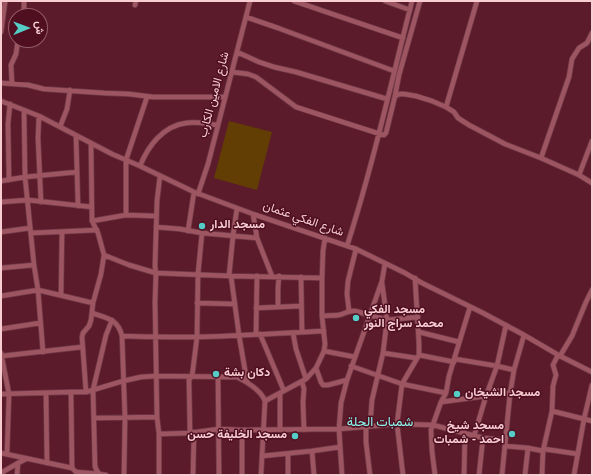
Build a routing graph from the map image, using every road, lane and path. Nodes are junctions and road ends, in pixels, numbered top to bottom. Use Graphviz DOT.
graph roads {
  1 [pos="250,1"];
  2 [pos="294,1"];
  3 [pos="385,1"];
  4 [pos="412,1"];
  5 [pos="420,1"];
  6 [pos="477,1"];
  7 [pos="5,2"];
  8 [pos="410,10"];
  9 [pos="246,17"];
  10 [pos="1,32"];
  11 [pos="592,33"];
  12 [pos="403,38"];
  13 [pos="17,48"];
  14 [pos="237,52"];
  15 [pos="394,71"];
  16 [pos="232,72"];
  17 [pos="1,83"];
  18 [pos="12,84"];
  19 [pos="70,90"];
  20 [pos="147,96"];
  21 [pos="395,96"];
  22 [pos="226,97"];
  23 [pos="387,99"];
  24 [pos="1,101"];
  25 [pos="10,104"];
  26 [pos="446,107"];
  27 [pos="24,110"];
  28 [pos="39,116"];
  29 [pos="218,125"];
  30 [pos="60,127"];
  31 [pos="378,134"];
  32 [pos="76,136"];
  33 [pos="592,140"];
  34 [pos="91,143"];
  35 [pos="541,158"];
  36 [pos="126,160"];
  37 [pos="140,166"];
  38 [pos="77,172"];
  39 [pos="579,175"];
  40 [pos="40,176"];
  41 [pos="160,176"];
  42 [pos="25,177"];
  43 [pos="9,180"];
  44 [pos="1,181"];
  45 [pos="592,183"];
  46 [pos="196,193"];
  47 [pos="28,200"];
  48 [pos="1,202"];
  49 [pos="40,202"];
  50 [pos="78,206"];
  51 [pos="92,207"];
  52 [pos="237,208"];
  53 [pos="253,214"];
  54 [pos="126,215"];
  55 [pos="156,216"];
  56 [pos="92,222"];
  57 [pos="156,227"];
  58 [pos="30,230"];
  59 [pos="97,230"];
  60 [pos="188,231"];
  61 [pos="1,232"];
  62 [pos="62,232"];
  63 [pos="202,233"];
  64 [pos="233,236"];
  65 [pos="257,238"];
  66 [pos="325,238"];
  67 [pos="347,246"];
  68 [pos="356,249"];
  69 [pos="104,255"];
  70 [pos="385,263"];
  71 [pos="34,265"];
  72 [pos="1,268"];
  73 [pos="156,273"];
  74 [pos="198,274"];
  75 [pos="230,276"];
  76 [pos="257,276"];
  77 [pos="272,276"];
  78 [pos="279,276"];
  79 [pos="301,278"];
  80 [pos="322,278"];
  81 [pos="414,278"];
  82 [pos="382,281"];
  83 [pos="38,290"];
  84 [pos="592,290"];
  85 [pos="60,295"];
  86 [pos="1,296"];
  87 [pos="93,303"];
  88 [pos="197,303"];
  89 [pos="235,304"];
  90 [pos="301,306"];
  91 [pos="278,307"];
  92 [pos="470,307"];
  93 [pos="256,308"];
  94 [pos="349,311"];
  95 [pos="92,312"];
  96 [pos="369,315"];
  97 [pos="322,316"];
  98 [pos="418,317"];
  99 [pos="112,320"];
  100 [pos="387,320"];
  101 [pos="40,323"];
  102 [pos="506,325"];
  103 [pos="1,329"];
  104 [pos="324,331"];
  105 [pos="302,332"];
  106 [pos="419,332"];
  107 [pos="293,333"];
  108 [pos="258,334"];
  109 [pos="239,335"];
  110 [pos="524,335"];
  111 [pos="122,336"];
  112 [pos="196,337"];
  113 [pos="156,338"];
  114 [pos="459,342"];
  115 [pos="82,347"];
  116 [pos="324,351"];
  117 [pos="43,352"];
  118 [pos="383,353"];
  119 [pos="1,354"];
  120 [pos="560,356"];
  121 [pos="355,357"];
  122 [pos="418,357"];
  123 [pos="454,361"];
  124 [pos="2,363"];
  125 [pos="352,366"];
  126 [pos="497,366"];
  127 [pos="316,368"];
  128 [pos="514,370"];
  129 [pos="592,372"];
  130 [pos="378,375"];
  131 [pos="156,376"];
  132 [pos="192,376"];
  133 [pos="218,377"];
  134 [pos="347,380"];
  135 [pos="124,381"];
  136 [pos="304,381"];
  137 [pos="247,382"];
  138 [pos="402,384"];
  139 [pos="592,385"];
  140 [pos="489,389"];
  141 [pos="93,390"];
  142 [pos="71,392"];
  143 [pos="86,392"];
  144 [pos="282,392"];
  145 [pos="46,393"];
  146 [pos="446,393"];
  147 [pos="1,394"];
  148 [pos="9,394"];
  149 [pos="510,394"];
  150 [pos="486,396"];
  151 [pos="265,401"];
  152 [pos="441,402"];
  153 [pos="552,411"];
  154 [pos="157,417"];
  155 [pos="94,418"];
  156 [pos="125,418"];
  157 [pos="584,419"];
  158 [pos="592,421"];
  159 [pos="397,424"];
  160 [pos="433,425"];
  161 [pos="368,426"];
  162 [pos="219,429"];
  163 [pos="242,430"];
  164 [pos="263,430"];
  165 [pos="280,430"];
  166 [pos="304,430"];
  167 [pos="339,430"];
  168 [pos="192,432"];
  169 [pos="465,433"];
  170 [pos="159,434"];
  171 [pos="474,436"];
  172 [pos="484,438"];
  173 [pos="505,443"];
  174 [pos="340,447"];
  175 [pos="528,448"];
  176 [pos="543,450"];
  177 [pos="312,451"];
  178 [pos="1,453"];
  179 [pos="7,454"];
  180 [pos="288,454"];
  181 [pos="578,454"];
  182 [pos="262,456"];
  183 [pos="26,459"];
  184 [pos="18,463"];
  185 [pos="47,463"];
  186 [pos="75,472"];
  187 [pos="1,473"];
  188 [pos="99,474"];
  189 [pos="17,475"];
  190 [pos="106,475"];
  191 [pos="124,475"];
  192 [pos="159,475"];
  193 [pos="193,475"];
  194 [pos="219,475"];
  195 [pos="242,475"];
  196 [pos="261,475"];
  197 [pos="288,475"];
  198 [pos="314,475"];
  199 [pos="342,475"];
  200 [pos="370,475"];
  201 [pos="403,475"];
  202 [pos="435,475"];
  203 [pos="464,475"];
  204 [pos="479,475"];
  205 [pos="502,475"];
  206 [pos="525,475"];
  207 [pos="542,475"];
  208 [pos="574,475"];
  1 -- 9 [label="street, شارع الامين الكارب"];
  2 -- 12 [label="street"];
  3 -- 8 [label="street"];
  4 -- 8 [label="street"];
  5 -- 21 [label="street"];
  6 -- 26 [label="street"];
  7 -- 10 [label="street"];
  8 -- 12 [label="street"];
  9 -- 14 [label="street, شارع الامين الكارب"];
  9 -- 15 [label="street"];
  11 -- 35 [label="street"];
  12 -- 15 [label="street"];
  13 -- 18 [label="street"];
  14 -- 16 [label="street, شارع الامين الكارب"];
  14 -- 23 [label="street"];
  15 -- 23 [label="street"];
  16 -- 22 [label="street, شارع الامين الكارب"];
  16 -- 31 [label="street"];
  17 -- 18 [label="street"];
  18 -- 19 [label="street"];
  19 -- 20 [label="street"];
  19 -- 30 [label="street"];
  20 -- 22 [label="street"];
  20 -- 36 [label="street"];
  21 -- 26 [label="street"];
  21 -- 31 [label="street"];
  22 -- 29 [label="street, شارع الامين الكارب"];
  23 -- 31 [label="street"];
  24 -- 25 [label="street, شارع الفكي عثمان"];
  25 -- 27 [label="street, شارع الفكي عثمان"];
  25 -- 43 [label="street"];
  26 -- 35 [label="street"];
  27 -- 28 [label="street, شارع الفكي عثمان"];
  27 -- 42 [label="street"];
  28 -- 30 [label="street, شارع الفكي عثمان"];
  28 -- 40 [label="street"];
  29 -- 37 [label="street"];
  29 -- 46 [label="street, شارع الامين الكارب"];
  30 -- 32 [label="street, شارع الفكي عثمان"];
  31 -- 67 [label="street"];
  32 -- 34 [label="street, شارع الفكي عثمان"];
  32 -- 38 [label="street"];
  33 -- 39 [label="street"];
  34 -- 36 [label="street, شارع الفكي عثمان"];
  34 -- 51 [label="street"];
  35 -- 39 [label="street"];
  36 -- 37 [label="street, شارع الفكي عثمان"];
  36 -- 54 [label="street"];
  37 -- 41 [label="street, شارع الفكي عثمان"];
  38 -- 40 [label="street"];
  38 -- 50 [label="street"];
  39 -- 45 [label="street"];
  40 -- 42 [label="street"];
  40 -- 49 [label="street"];
  41 -- 46 [label="street, شارع الفكي عثمان"];
  41 -- 55 [label="street"];
  42 -- 43 [label="street"];
  42 -- 47 [label="street"];
  43 -- 44 [label="street"];
  46 -- 52 [label="street, شارع الفكي عثمان"];
  46 -- 60 [label="street, شارع الامين الكارب"];
  47 -- 48 [label="street"];
  47 -- 49 [label="street"];
  47 -- 58 [label="street"];
  49 -- 50 [label="street"];
  50 -- 51 [label="street"];
  51 -- 56 [label="street"];
  52 -- 53 [label="street, شارع الفكي عثمان"];
  52 -- 64 [label="street"];
  53 -- 65 [label="street"];
  53 -- 66 [label="street, شارع الفكي عثمان"];
  54 -- 55 [label="street"];
  54 -- 56 [label="street"];
  55 -- 57 [label="street"];
  56 -- 59 [label="street"];
  57 -- 60 [label="street"];
  57 -- 73 [label="street"];
  58 -- 61 [label="street"];
  58 -- 62 [label="street"];
  58 -- 71 [label="street"];
  59 -- 62 [label="street"];
  59 -- 69 [label="street"];
  60 -- 63 [label="street"];
  62 -- 85 [label="street"];
  63 -- 64 [label="street"];
  63 -- 74 [label="street"];
  64 -- 65 [label="street"];
  64 -- 75 [label="street"];
  65 -- 77 [label="street"];
  66 -- 67 [label="street, شارع الفكي عثمان"];
  66 -- 80 [label="street"];
  67 -- 68 [label="street, شارع الفكي عثمان"];
  68 -- 70 [label="street, شارع الفكي عثمان"];
  68 -- 94 [label="street"];
  69 -- 73 [label="street"];
  69 -- 87 [label="street"];
  70 -- 81 [label="street, شارع الفكي عثمان"];
  70 -- 82 [label="street"];
  71 -- 72 [label="street"];
  71 -- 83 [label="street"];
  73 -- 74 [label="street"];
  73 -- 113 [label="street"];
  74 -- 75 [label="street"];
  74 -- 88 [label="street"];
  75 -- 76 [label="street"];
  75 -- 89 [label="street"];
  76 -- 77 [label="street"];
  76 -- 93 [label="street"];
  77 -- 78 [label="street"];
  78 -- 79 [label="street"];
  78 -- 91 [label="street"];
  79 -- 80 [label="street"];
  79 -- 90 [label="street"];
  80 -- 97 [label="street"];
  81 -- 92 [label="street, شارع الفكي عثمان"];
  81 -- 98 [label="street"];
  82 -- 96 [label="street"];
  82 -- 100 [label="street"];
  83 -- 85 [label="street"];
  83 -- 86 [label="street"];
  83 -- 101 [label="street"];
  84 -- 120 [label="street"];
  85 -- 87 [label="street"];
  87 -- 95 [label="street"];
  88 -- 89 [label="street"];
  88 -- 112 [label="street"];
  89 -- 109 [label="street"];
  90 -- 91 [label="street"];
  90 -- 105 [label="street"];
  91 -- 93 [label="street"];
  92 -- 102 [label="street, شارع الفكي عثمان"];
  92 -- 114 [label="street"];
  93 -- 108 [label="street"];
  94 -- 96 [label="street"];
  94 -- 97 [label="street"];
  95 -- 99 [label="street"];
  95 -- 115 [label="street"];
  96 -- 100 [label="street"];
  96 -- 121 [label="street"];
  97 -- 104 [label="street"];
  98 -- 100 [label="street"];
  98 -- 106 [label="street"];
  99 -- 111 [label="street"];
  99 -- 141 [label="street"];
  100 -- 118 [label="street"];
  101 -- 103 [label="street"];
  101 -- 117 [label="street"];
  102 -- 110 [label="street, شارع الفكي عثمان"];
  102 -- 126 [label="street"];
  104 -- 105 [label="street"];
  104 -- 116 [label="street"];
  105 -- 107 [label="street"];
  106 -- 114 [label="street"];
  106 -- 122 [label="street"];
  107 -- 108 [label="street"];
  107 -- 136 [label="street"];
  108 -- 109 [label="street"];
  108 -- 144 [label="street"];
  109 -- 112 [label="street"];
  109 -- 137 [label="street"];
  110 -- 120 [label="street, شارع الفكي عثمان"];
  110 -- 128 [label="street"];
  111 -- 113 [label="street"];
  111 -- 135 [label="street"];
  112 -- 113 [label="street"];
  112 -- 132 [label="street"];
  113 -- 131 [label="street"];
  114 -- 123 [label="street"];
  115 -- 117 [label="street"];
  115 -- 143 [label="street"];
  116 -- 121 [label="street"];
  116 -- 127 [label="street"];
  117 -- 119 [label="street"];
  118 -- 122 [label="street"];
  118 -- 130 [label="street"];
  119 -- 124 [label="street"];
  120 -- 129 [label="street, شارع الفكي عثمان"];
  120 -- 153 [label="street"];
  121 -- 125 [label="street"];
  122 -- 123 [label="street"];
  122 -- 138 [label="street"];
  123 -- 126 [label="street"];
  123 -- 146 [label="street"];
  124 -- 148 [label="street"];
  125 -- 130 [label="street"];
  125 -- 134 [label="street"];
  126 -- 128 [label="street"];
  126 -- 140 [label="street"];
  127 -- 134 [label="street"];
  127 -- 136 [label="street"];
  128 -- 149 [label="street"];
  130 -- 138 [label="street"];
  130 -- 161 [label="street"];
  131 -- 132 [label="street"];
  131 -- 135 [label="street"];
  131 -- 154 [label="street"];
  132 -- 133 [label="street"];
  132 -- 168 [label="street"];
  133 -- 137 [label="street"];
  133 -- 162 [label="street"];
  134 -- 167 [label="street"];
  135 -- 141 [label="street"];
  135 -- 156 [label="street"];
  136 -- 144 [label="street"];
  136 -- 166 [label="street"];
  137 -- 151 [label="street"];
  138 -- 146 [label="street"];
  138 -- 159 [label="street"];
  139 -- 157 [label="street"];
  140 -- 149 [label="street"];
  140 -- 150 [label="street"];
  141 -- 143 [label="street"];
  141 -- 155 [label="street"];
  142 -- 143 [label="street"];
  142 -- 145 [label="street"];
  142 -- 186 [label="street"];
  144 -- 151 [label="street"];
  144 -- 165 [label="street"];
  145 -- 148 [label="street"];
  145 -- 185 [label="street"];
  146 -- 152 [label="street"];
  147 -- 148 [label="street"];
  148 -- 179 [label="street"];
  149 -- 173 [label="street"];
  150 -- 152 [label="street"];
  150 -- 171 [label="street"];
  151 -- 164 [label="street"];
  152 -- 160 [label="street"];
  153 -- 157 [label="street"];
  153 -- 176 [label="street"];
  154 -- 156 [label="street"];
  154 -- 170 [label="street"];
  155 -- 156 [label="street"];
  155 -- 188 [label="street"];
  156 -- 191 [label="street"];
  157 -- 158 [label="street"];
  157 -- 181 [label="street"];
  159 -- 160 [label="street"];
  159 -- 161 [label="street"];
  159 -- 201 [label="street"];
  160 -- 169 [label="street"];
  160 -- 202 [label="street"];
  161 -- 167 [label="street"];
  161 -- 200 [label="street"];
  162 -- 163 [label="street"];
  162 -- 168 [label="street"];
  162 -- 194 [label="street"];
  163 -- 164 [label="street"];
  163 -- 195 [label="street"];
  164 -- 165 [label="street"];
  164 -- 182 [label="street"];
  165 -- 166 [label="street"];
  166 -- 167 [label="street"];
  167 -- 174 [label="street"];
  168 -- 170 [label="street"];
  168 -- 193 [label="street"];
  169 -- 171 [label="street"];
  169 -- 203 [label="street"];
  170 -- 192 [label="street"];
  171 -- 172 [label="street"];
  172 -- 173 [label="street"];
  172 -- 204 [label="street"];
  173 -- 175 [label="street"];
  173 -- 205 [label="street"];
  174 -- 177 [label="street"];
  174 -- 199 [label="street"];
  175 -- 176 [label="street"];
  175 -- 206 [label="street"];
  176 -- 181 [label="street"];
  176 -- 207 [label="street"];
  177 -- 180 [label="street"];
  177 -- 198 [label="street"];
  178 -- 179 [label="street"];
  179 -- 183 [label="street"];
  180 -- 182 [label="street"];
  180 -- 197 [label="street"];
  181 -- 208 [label="street"];
  182 -- 196 [label="street"];
  183 -- 184 [label="street"];
  183 -- 185 [label="street"];
  184 -- 187 [label="street"];
  184 -- 189 [label="street"];
  185 -- 186 [label="street"];
  186 -- 188 [label="street"];
  188 -- 190 [label="street"];
}
